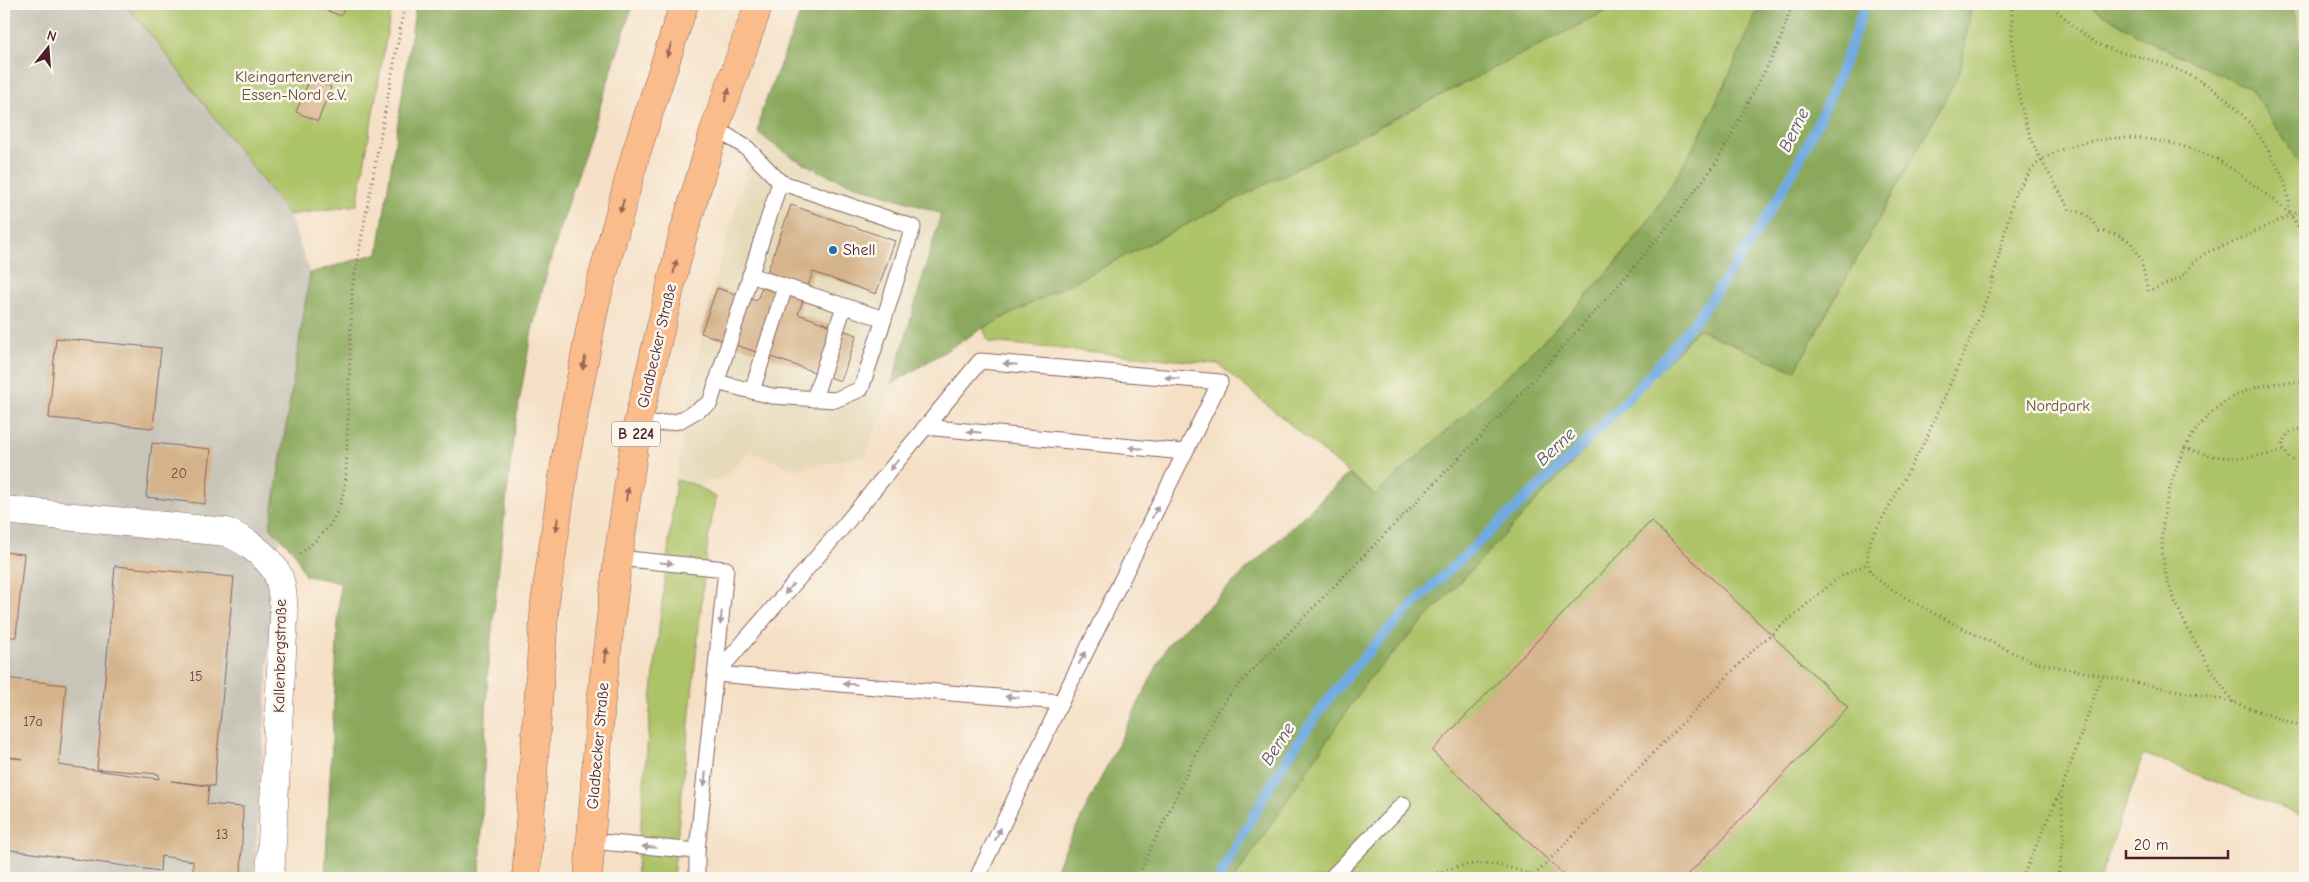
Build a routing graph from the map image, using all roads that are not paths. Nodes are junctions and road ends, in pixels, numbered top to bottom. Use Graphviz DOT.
graph roads {
  1 [pos="684,4"];
  2 [pos="759,4"];
  3 [pos="715,128"];
  4 [pos="780,182"];
  5 [pos="750,275"];
  6 [pos="785,287"];
  7 [pos="844,306"];
  8 [pos="884,318"];
  9 [pos="716,382"];
  10 [pos="752,391"];
  11 [pos="814,399"];
  12 [pos="637,426"];
  13 [pos="925,427"];
  14 [pos="1184,452"];
  15 [pos="4,510"];
  16 [pos="618,558"];
  17 [pos="716,674"];
  18 [pos="1061,702"];
  19 [pos="1403,804"];
  20 [pos="590,842"];
  21 [pos="697,851"];
  22 [pos="270,878"];
  23 [pos="526,878"];
  24 [pos="588,878"];
  25 [pos="697,878"];
  26 [pos="977,878"];
  27 [pos="1331,878"];
  1 -- 23 [label="main road, one-way"];
  3 -- 2 [label="main road, Gladbecker Straße / B 224, one-way"];
  3 -- 4 [label="lane"];
  12 -- 3 [label="main road, Gladbecker Straße / B 224, one-way"];
  4 -- 5 [label="lane"];
  4 -- 8 [label="lane"];
  5 -- 6 [label="lane"];
  5 -- 9 [label="lane"];
  6 -- 7 [label="lane"];
  6 -- 10 [label="lane"];
  7 -- 8 [label="lane"];
  7 -- 11 [label="lane"];
  8 -- 11 [label="lane"];
  9 -- 10 [label="lane"];
  9 -- 12 [label="lane"];
  10 -- 11 [label="lane"];
  16 -- 12 [label="main road, Gladbecker Straße / B 224, one-way"];
  14 -- 13 [label="lane, one-way"];
  14 -- 13 [label="lane, one-way"];
  13 -- 17 [label="lane, one-way"];
  18 -- 14 [label="lane, one-way"];
  15 -- 22 [label="street, Kallenbergstraße"];
  16 -- 17 [label="lane, one-way"];
  20 -- 16 [label="main road, Gladbecker Straße / B 224, one-way"];
  18 -- 17 [label="lane, one-way"];
  17 -- 21 [label="lane, one-way"];
  26 -- 18 [label="lane, one-way"];
  19 -- 27 [label="lane"];
  21 -- 20 [label="lane, one-way"];
  20 -- 24 [label="main road, Gladbecker Straße / B 224"];
  21 -- 25 [label="lane"];
}
